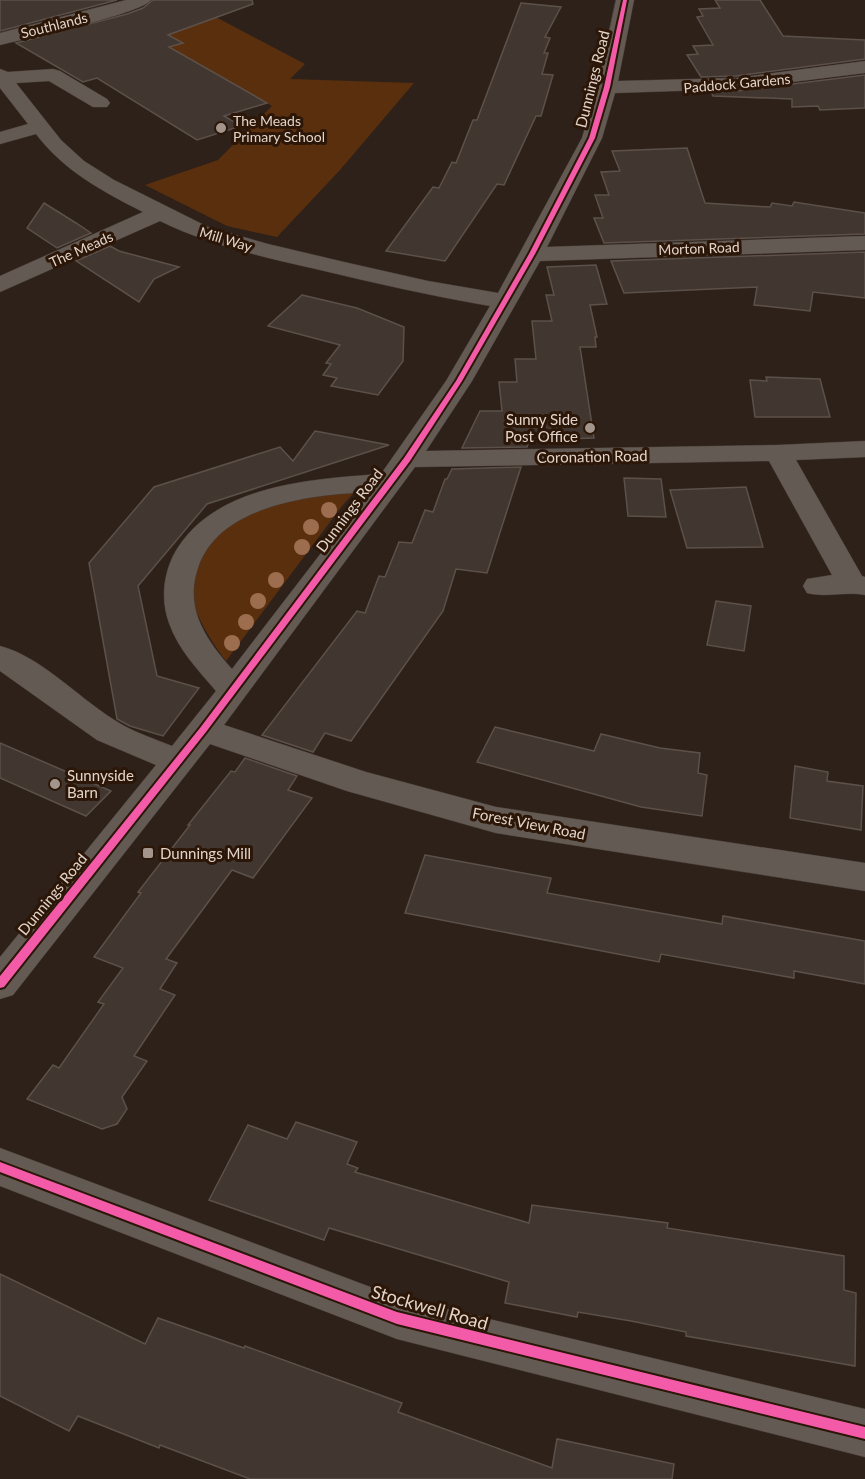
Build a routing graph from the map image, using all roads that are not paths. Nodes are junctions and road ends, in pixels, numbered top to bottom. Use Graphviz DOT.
graph roads {
  1 [pos="142,0"];
  2 [pos="625,0"];
  3 [pos="0,39"];
  4 [pos="865,67"];
  5 [pos="1,77"];
  6 [pos="608,87"];
  7 [pos="100,103"];
  8 [pos="40,127"];
  9 [pos="0,138"];
  10 [pos="161,212"];
  11 [pos="865,243"];
  12 [pos="532,254"];
  13 [pos="0,285"];
  14 [pos="505,301"];
  15 [pos="865,449"];
  16 [pos="778,453"];
  17 [pos="398,470"];
  18 [pos="858,585"];
  19 [pos="818,586"];
  20 [pos="0,656"];
  21 [pos="232,689"];
  22 [pos="203,730"];
  23 [pos="177,761"];
  24 [pos="865,877"];
  25 [pos="0,984"];
  26 [pos="0,1167"];
  27 [pos="865,1433"];
  1 -- 3 [label="street, Southlands"];
  2 -- 6 [label="street, Dunnings Road"];
  4 -- 6 [label="street, Paddock Gardens"];
  5 -- 7 [label="street"];
  5 -- 8 [label="street, Mill Way"];
  6 -- 12 [label="street, Dunnings Road"];
  8 -- 9 [label="street"];
  8 -- 10 [label="street, Mill Way"];
  10 -- 13 [label="street, The Meads"];
  10 -- 14 [label="street, Mill Way"];
  11 -- 12 [label="street, Morton Road"];
  12 -- 14 [label="street, Dunnings Road"];
  14 -- 17 [label="street, Dunnings Road"];
  15 -- 16 [label="street, Coronation Road"];
  16 -- 17 [label="street, Coronation Road"];
  16 -- 18 [label="street"];
  17 -- 21 [label="street, Dunnings Road"];
  17 -- 21 [label="street, Coronation Road"];
  18 -- 19 [label="street"];
  20 -- 23 [label="street"];
  21 -- 22 [label="street, Dunnings Road"];
  22 -- 23 [label="street, Dunnings Road"];
  22 -- 24 [label="street, Forest View Road"];
  23 -- 25 [label="street, Dunnings Road"];
  26 -- 27 [label="street, Stockwell Road"];
}
